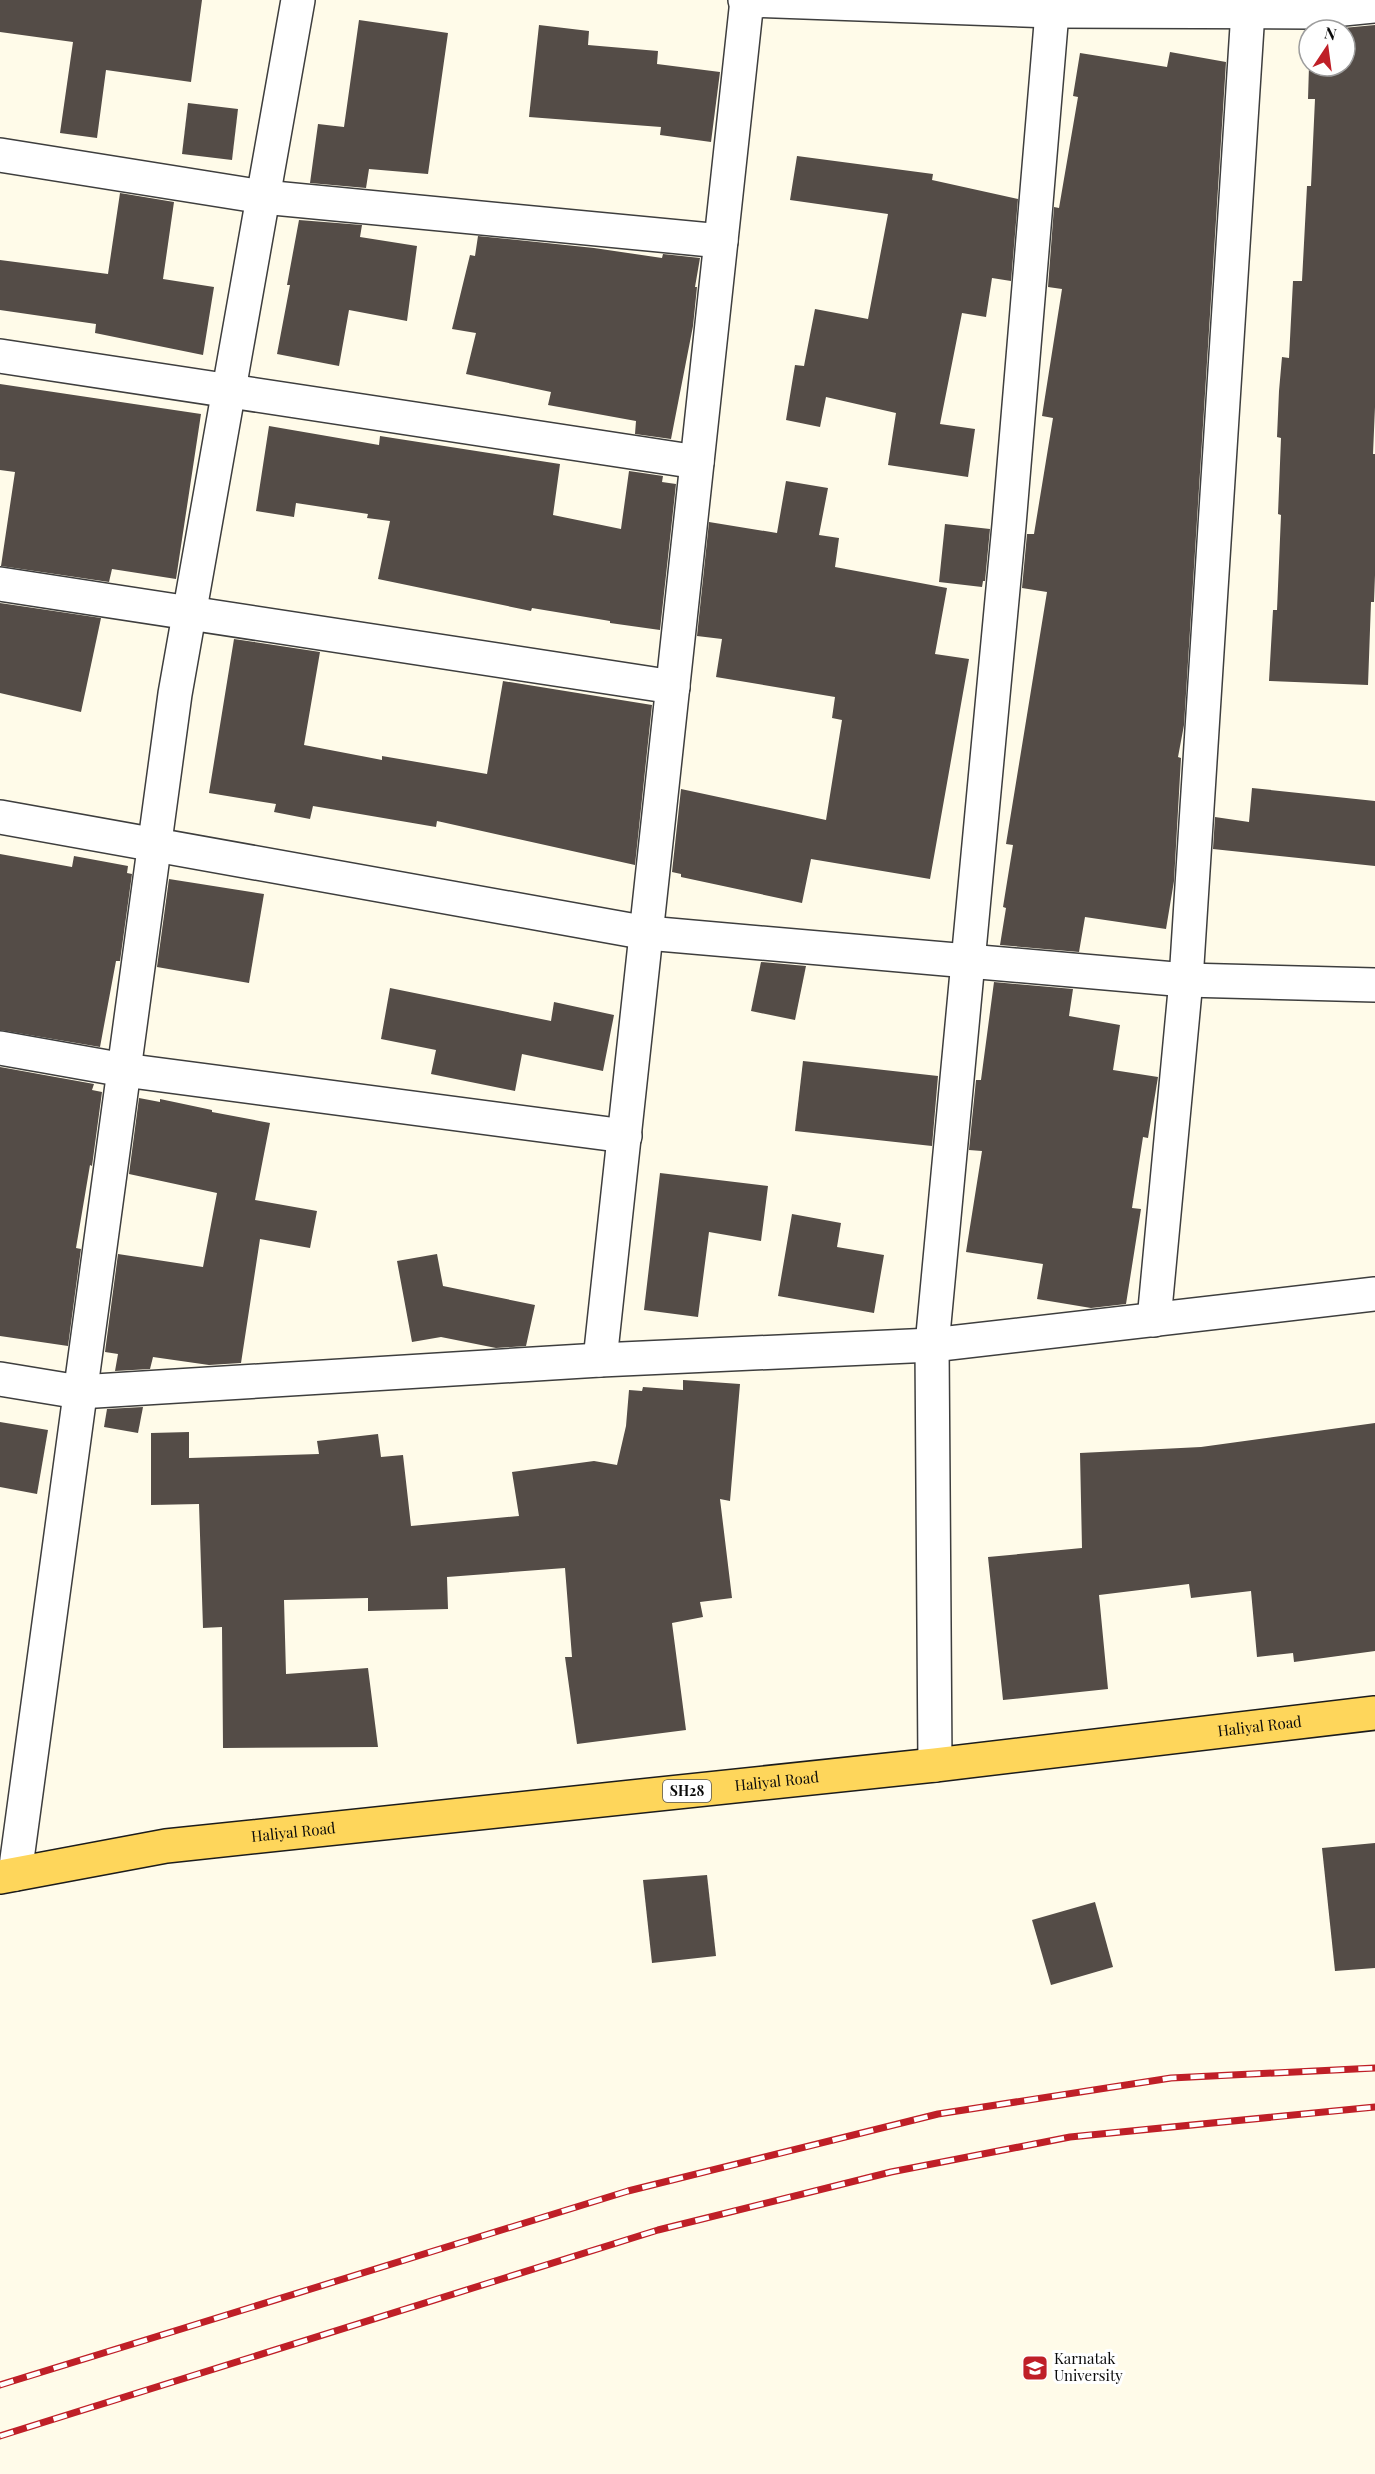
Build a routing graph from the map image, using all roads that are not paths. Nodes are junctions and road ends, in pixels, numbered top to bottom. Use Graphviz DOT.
graph roads {
  1 [pos="298,0"];
  2 [pos="746,0"];
  3 [pos="1053,5"];
  4 [pos="1375,6"];
  5 [pos="1248,11"];
  6 [pos="0,155"];
  7 [pos="263,197"];
  8 [pos="721,241"];
  9 [pos="0,356"];
  10 [pos="230,391"];
  11 [pos="697,462"];
  12 [pos="0,584"];
  13 [pos="189,613"];
  14 [pos="673,687"];
  15 [pos="0,817"];
  16 [pos="154,844"];
  17 [pos="647,933"];
  18 [pos="968,961"];
  19 [pos="1186,980"];
  20 [pos="1375,986"];
  21 [pos="0,1048"];
  22 [pos="123,1070"];
  23 [pos="625,1136"];
  24 [pos="1375,1294"];
  25 [pos="1154,1320"];
  26 [pos="932,1345"];
  27 [pos="600,1360"];
  28 [pos="0,1379"];
  29 [pos="79,1392"];
  30 [pos="1375,1713"];
  31 [pos="935,1765"];
  32 [pos="7,1875"];
  1 -- 7 [label="street"];
  2 -- 3 [label="street"];
  2 -- 8 [label="street"];
  3 -- 5 [label="street"];
  3 -- 18 [label="street"];
  4 -- 5 [label="street"];
  5 -- 19 [label="street"];
  6 -- 7 [label="street"];
  7 -- 8 [label="street"];
  7 -- 10 [label="street"];
  8 -- 11 [label="street"];
  9 -- 10 [label="street"];
  10 -- 11 [label="street"];
  10 -- 13 [label="street"];
  11 -- 14 [label="street"];
  12 -- 13 [label="street"];
  13 -- 14 [label="street"];
  13 -- 16 [label="street"];
  14 -- 17 [label="street"];
  15 -- 16 [label="street"];
  16 -- 17 [label="street"];
  16 -- 22 [label="street"];
  17 -- 18 [label="street"];
  17 -- 23 [label="street"];
  18 -- 19 [label="street"];
  18 -- 26 [label="street"];
  19 -- 20 [label="street"];
  19 -- 25 [label="street"];
  21 -- 22 [label="street"];
  22 -- 23 [label="street"];
  22 -- 29 [label="street"];
  23 -- 27 [label="street"];
  24 -- 25 [label="street"];
  25 -- 26 [label="street"];
  26 -- 27 [label="street"];
  26 -- 31 [label="street"];
  27 -- 29 [label="street"];
  28 -- 29 [label="street"];
  29 -- 32 [label="street"];
  30 -- 31 [label="main road, Haliyal Road / SH28"];
  31 -- 32 [label="main road, Haliyal Road / SH28"];
}
